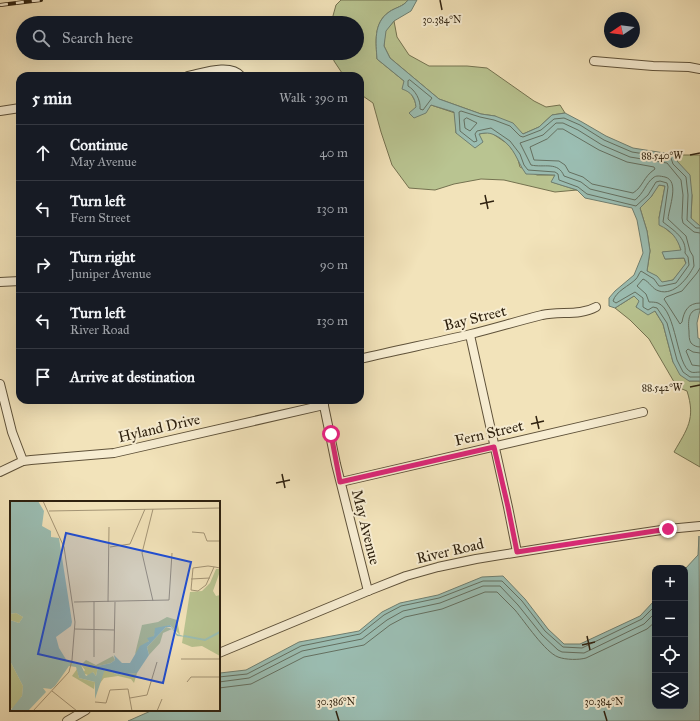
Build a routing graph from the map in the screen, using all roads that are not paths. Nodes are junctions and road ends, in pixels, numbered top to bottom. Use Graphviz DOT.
graph roads {
  1 [pos="594,61"];
  2 [pos="700,69"];
  3 [pos="211,72"];
  4 [pos="238,72"];
  5 [pos="16,109"];
  6 [pos="0,111"];
  7 [pos="16,281"];
  8 [pos="0,282"];
  9 [pos="596,307"];
  10 [pos="470,334"];
  11 [pos="364,358"];
  12 [pos="0,384"];
  13 [pos="316,404"];
  14 [pos="324,404"];
  15 [pos="643,412"];
  16 [pos="494,447"];
  17 [pos="23,462"];
  18 [pos="0,472"];
  19 [pos="340,482"];
  20 [pos="700,526"];
  21 [pos="517,552"];
  22 [pos="368,591"];
  23 [pos="220,653"];
  24 [pos="84,711"];
  25 [pos="67,721"];
  1 -- 2 [label="street"];
  3 -- 4 [label="street"];
  5 -- 6 [label="street"];
  7 -- 8 [label="street"];
  9 -- 10 [label="street, Bay Street"];
  10 -- 11 [label="street, Bay Street"];
  10 -- 16 [label="street"];
  12 -- 17 [label="street"];
  13 -- 17 [label="street, Hyland Drive"];
  14 -- 19 [label="street, May Avenue"];
  15 -- 16 [label="street, Fern Street"];
  16 -- 19 [label="street, Fern Street"];
  16 -- 21 [label="street"];
  17 -- 18 [label="street, Hyland Drive"];
  19 -- 22 [label="street, May Avenue"];
  20 -- 21 [label="street, River Road"];
  21 -- 22 [label="street, River Road"];
  22 -- 23 [label="street, River Road"];
  24 -- 25 [label="street"];
}
